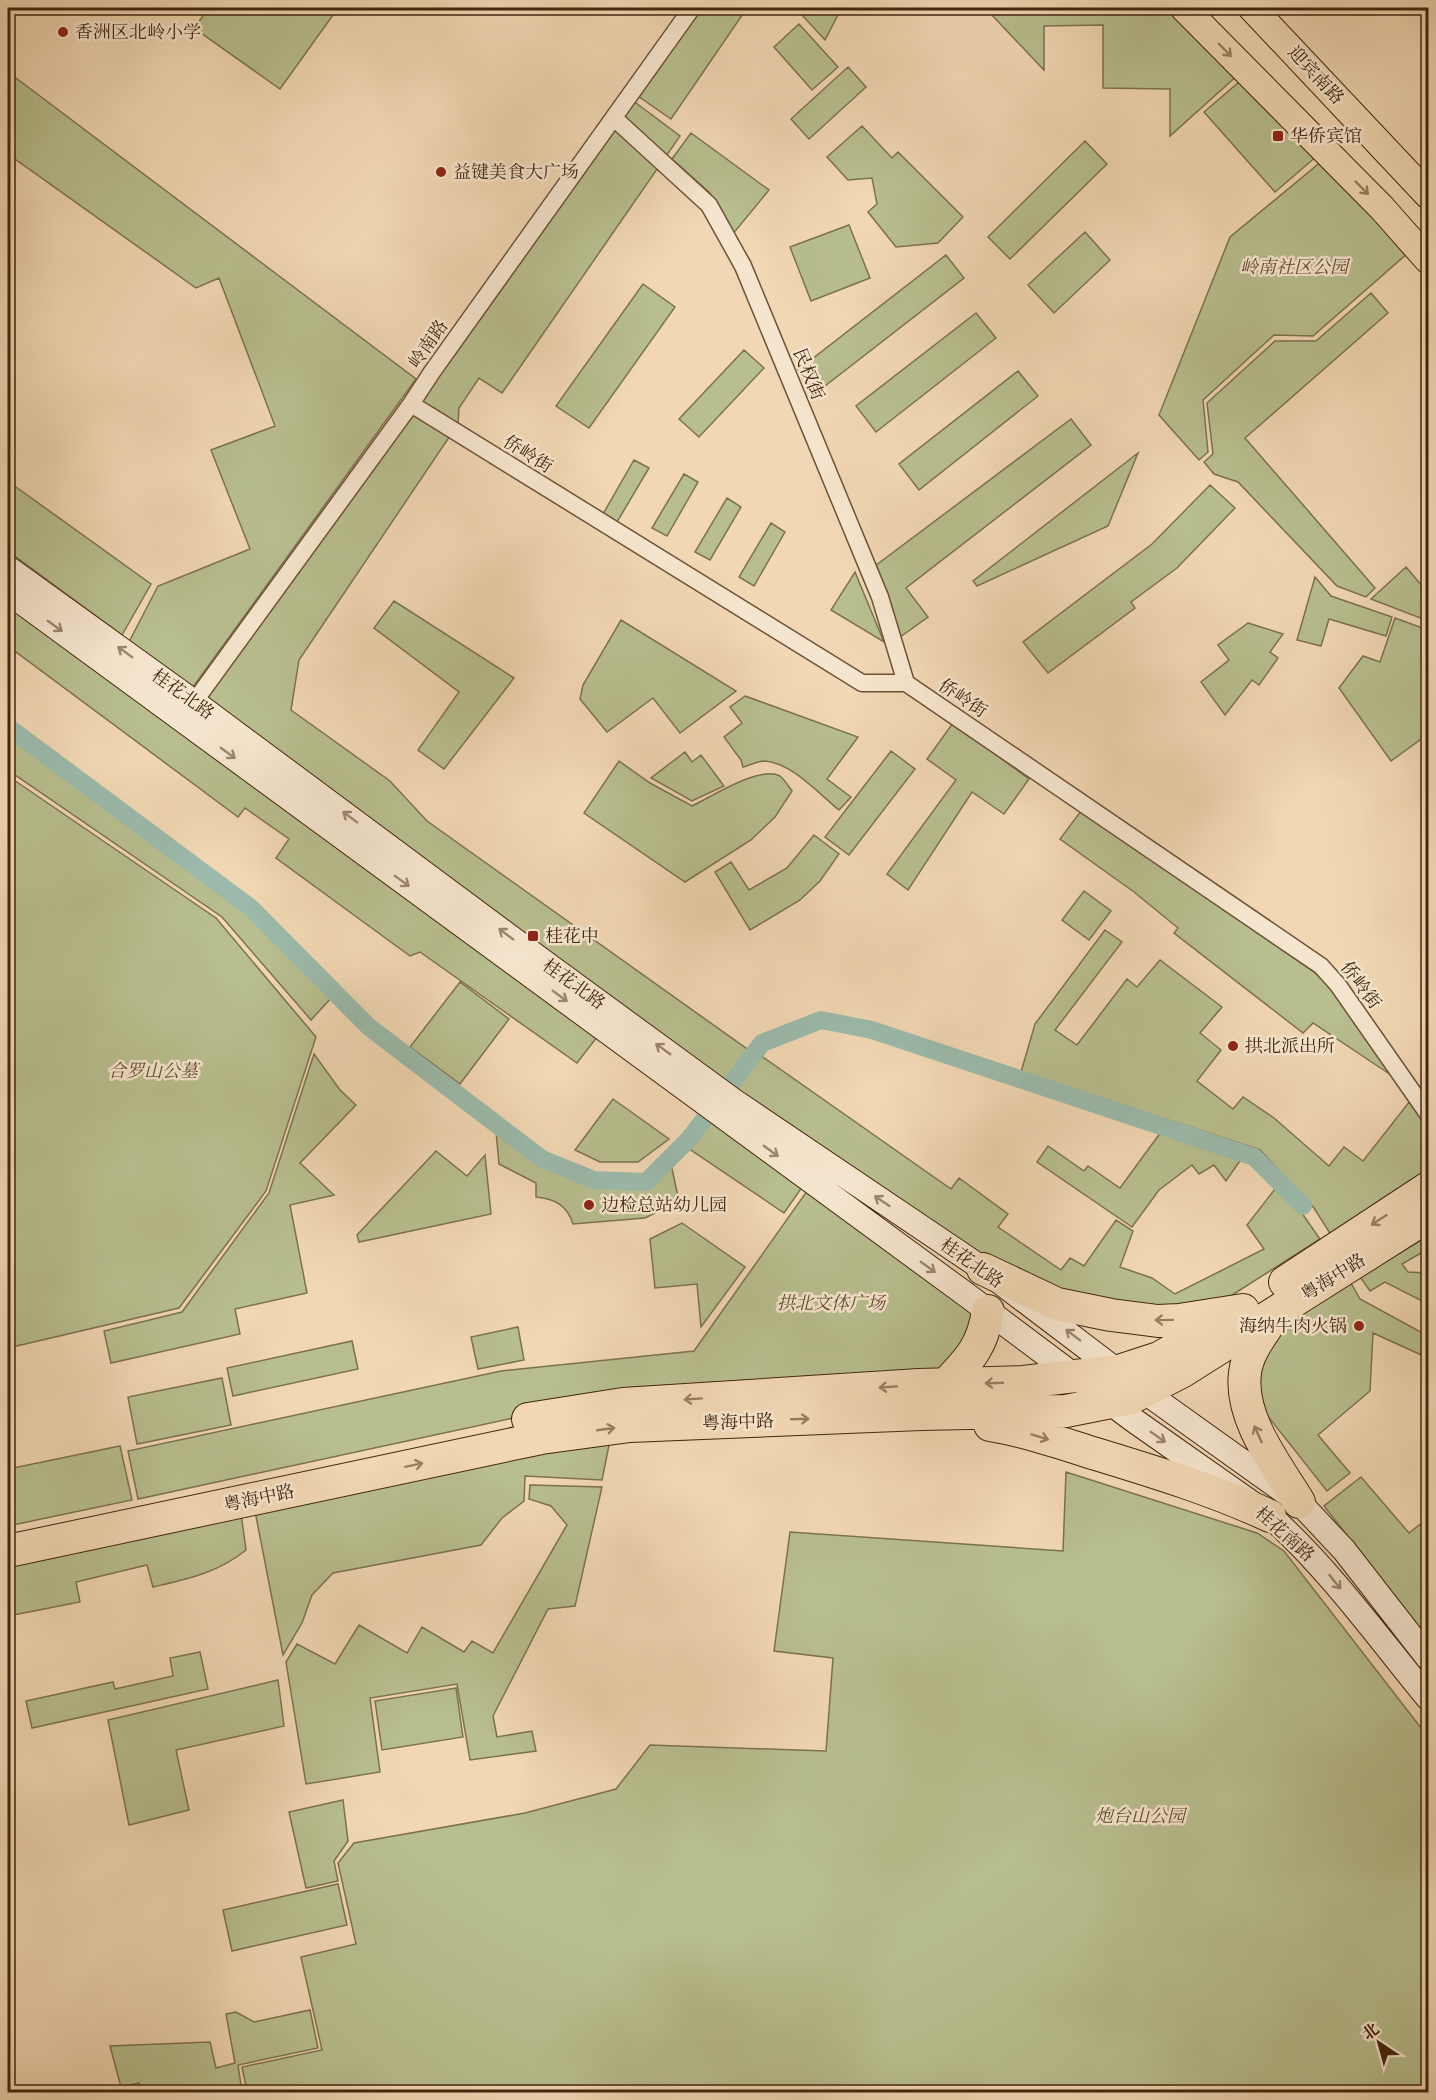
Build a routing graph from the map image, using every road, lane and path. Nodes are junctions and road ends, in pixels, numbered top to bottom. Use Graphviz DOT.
graph roads {
  1 [pos="692,8"];
  2 [pos="1184,8"];
  3 [pos="1252,8"];
  4 [pos="614,118"];
  5 [pos="1428,195"];
  6 [pos="1428,260"];
  7 [pos="411,404"];
  8 [pos="8,568"];
  9 [pos="8,592"];
  10 [pos="906,683"];
  11 [pos="188,710"];
  12 [pos="729,1109"];
  13 [pos="1428,1114"];
  14 [pos="1428,1188"];
  15 [pos="1428,1216"];
  16 [pos="982,1269"];
  17 [pos="1243,1310"];
  18 [pos="988,1311"];
  19 [pos="1275,1313"];
  20 [pos="1119,1371"];
  21 [pos="1073,1376"];
  22 [pos="946,1384"];
  23 [pos="1146,1392"];
  24 [pos="1110,1403"];
  25 [pos="921,1414"];
  26 [pos="1299,1502"];
  27 [pos="1270,1516"];
  28 [pos="8,1531"];
  29 [pos="8,1551"];
  30 [pos="1428,1659"];
  31 [pos="1428,1698"];
  1 -- 4 [label="street, 岭南路"];
  2 -- 6 [label="main road, one-way"];
  3 -- 5 [label="main road, 迎宾南路"];
  4 -- 7 [label="street, 岭南路"];
  4 -- 10 [label="street, 民权街"];
  7 -- 10 [label="street, 侨岭街"];
  7 -- 11 [label="street, 岭南路"];
  11 -- 8 [label="main road, 桂花北路, one-way"];
  9 -- 11 [label="main road, 桂花北路, one-way"];
  10 -- 13 [label="street, 侨岭街"];
  11 -- 12 [label="main road, 桂花北路"];
  16 -- 12 [label="main road, 桂花北路, one-way"];
  12 -- 18 [label="main road, 桂花北路, one-way"];
  14 -- 17 [label="highway, 粤海中路, one-way"];
  15 -- 19 [label="highway, 粤海中路"];
  17 -- 16 [label="highway, one-way"];
  20 -- 16 [label="main road, 桂花北路, one-way"];
  17 -- 20 [label="highway, 粤海中路"];
  18 -- 21 [label="main road, 桂花北路"];
  18 -- 22 [label="highway"];
  19 -- 23 [label="highway, 粤海中路"];
  26 -- 19 [label="highway, one-way"];
  20 -- 21 [label="highway, 粤海中路"];
  20 -- 23 [label="main road, 桂花北路"];
  21 -- 22 [label="highway, 粤海中路, one-way"];
  21 -- 24 [label="main road, 桂花北路"];
  22 -- 28 [label="highway, 粤海中路, one-way"];
  23 -- 24 [label="highway, 粤海中路"];
  23 -- 26 [label="main road, 桂花南路"];
  24 -- 25 [label="highway, 粤海中路"];
  24 -- 27 [label="main road, 桂花南路, one-way"];
  25 -- 27 [label="highway, one-way"];
  29 -- 25 [label="highway, 粤海中路, one-way"];
  26 -- 30 [label="main road, 桂花南路"];
  27 -- 31 [label="main road, 桂花南路, one-way"];
}
